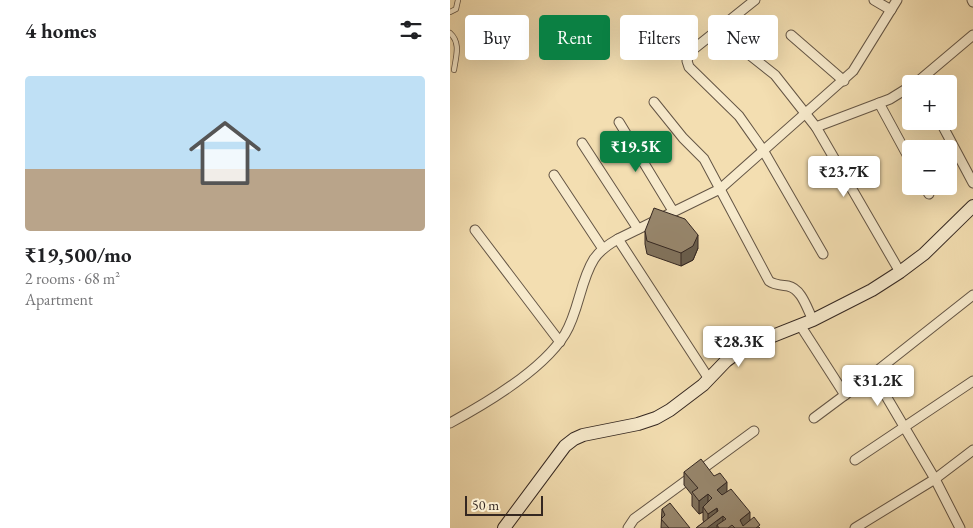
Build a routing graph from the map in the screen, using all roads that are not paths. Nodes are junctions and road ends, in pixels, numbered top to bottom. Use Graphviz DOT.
graph roads {
  1 [pos="458,0"];
  2 [pos="756,0"];
  3 [pos="874,0"];
  4 [pos="897,0"];
  5 [pos="891,10"];
  6 [pos="450,12"];
  7 [pos="737,15"];
  8 [pos="450,32"];
  9 [pos="791,35"];
  10 [pos="973,35"];
  11 [pos="708,38"];
  12 [pos="756,60"];
  13 [pos="454,70"];
  14 [pos="926,75"];
  15 [pos="844,81"];
  16 [pos="902,92"];
  17 [pos="654,102"];
  18 [pos="879,103"];
  19 [pos="805,112"];
  20 [pos="619,122"];
  21 [pos="816,127"];
  22 [pos="945,130"];
  23 [pos="582,142"];
  24 [pos="902,145"];
  25 [pos="763,150"];
  26 [pos="554,175"];
  27 [pos="973,183"];
  28 [pos="720,188"];
  29 [pos="973,206"];
  30 [pos="674,211"];
  31 [pos="638,229"];
  32 [pos="475,230"];
  33 [pos="618,238"];
  34 [pos="603,249"];
  35 [pos="823,254"];
  36 [pos="900,272"];
  37 [pos="971,300"];
  38 [pos="813,320"];
  39 [pos="800,325"];
  40 [pos="560,342"];
  41 [pos="872,374"];
  42 [pos="709,379"];
  43 [pos="973,381"];
  44 [pos="845,395"];
  45 [pos="814,418"];
  46 [pos="450,423"];
  47 [pos="903,426"];
  48 [pos="754,431"];
  49 [pos="973,450"];
  50 [pos="855,460"];
  51 [pos="935,480"];
  52 [pos="504,528"];
  53 [pos="628,528"];
  54 [pos="855,528"];
  55 [pos="960,528"];
  1 -- 6 [label="lane"];
  2 -- 7 [label="street"];
  3 -- 5 [label="street"];
  4 -- 5 [label="street"];
  5 -- 15 [label="street"];
  8 -- 13 [label="lane"];
  9 -- 15 [label="street"];
  10 -- 14 [label="street"];
  11 -- 25 [label="street"];
  12 -- 19 [label="street"];
  15 -- 19 [label="street"];
  16 -- 18 [label="street"];
  17 -- 28 [label="street"];
  18 -- 21 [label="street"];
  18 -- 24 [label="street"];
  19 -- 21 [label="street"];
  19 -- 25 [label="street"];
  20 -- 30 [label="street"];
  21 -- 36 [label="street"];
  22 -- 27 [label="street"];
  23 -- 31 [label="street"];
  25 -- 28 [label="street"];
  25 -- 35 [label="street"];
  26 -- 34 [label="street"];
  28 -- 30 [label="street"];
  28 -- 38 [label="street"];
  29 -- 36 [label="street"];
  30 -- 31 [label="street"];
  31 -- 33 [label="street"];
  32 -- 40 [label="street"];
  33 -- 34 [label="street"];
  33 -- 42 [label="street"];
  34 -- 40 [label="street"];
  36 -- 38 [label="street"];
  37 -- 41 [label="street"];
  38 -- 39 [label="street"];
  39 -- 42 [label="street"];
  39 -- 44 [label="street"];
  40 -- 46 [label="street"];
  41 -- 44 [label="street"];
  41 -- 47 [label="street"];
  42 -- 52 [label="street"];
  43 -- 47 [label="street"];
  44 -- 45 [label="street"];
  47 -- 50 [label="street"];
  47 -- 51 [label="street"];
  48 -- 53 [label="street"];
  49 -- 51 [label="street"];
  51 -- 54 [label="street"];
  51 -- 55 [label="street"];
}
